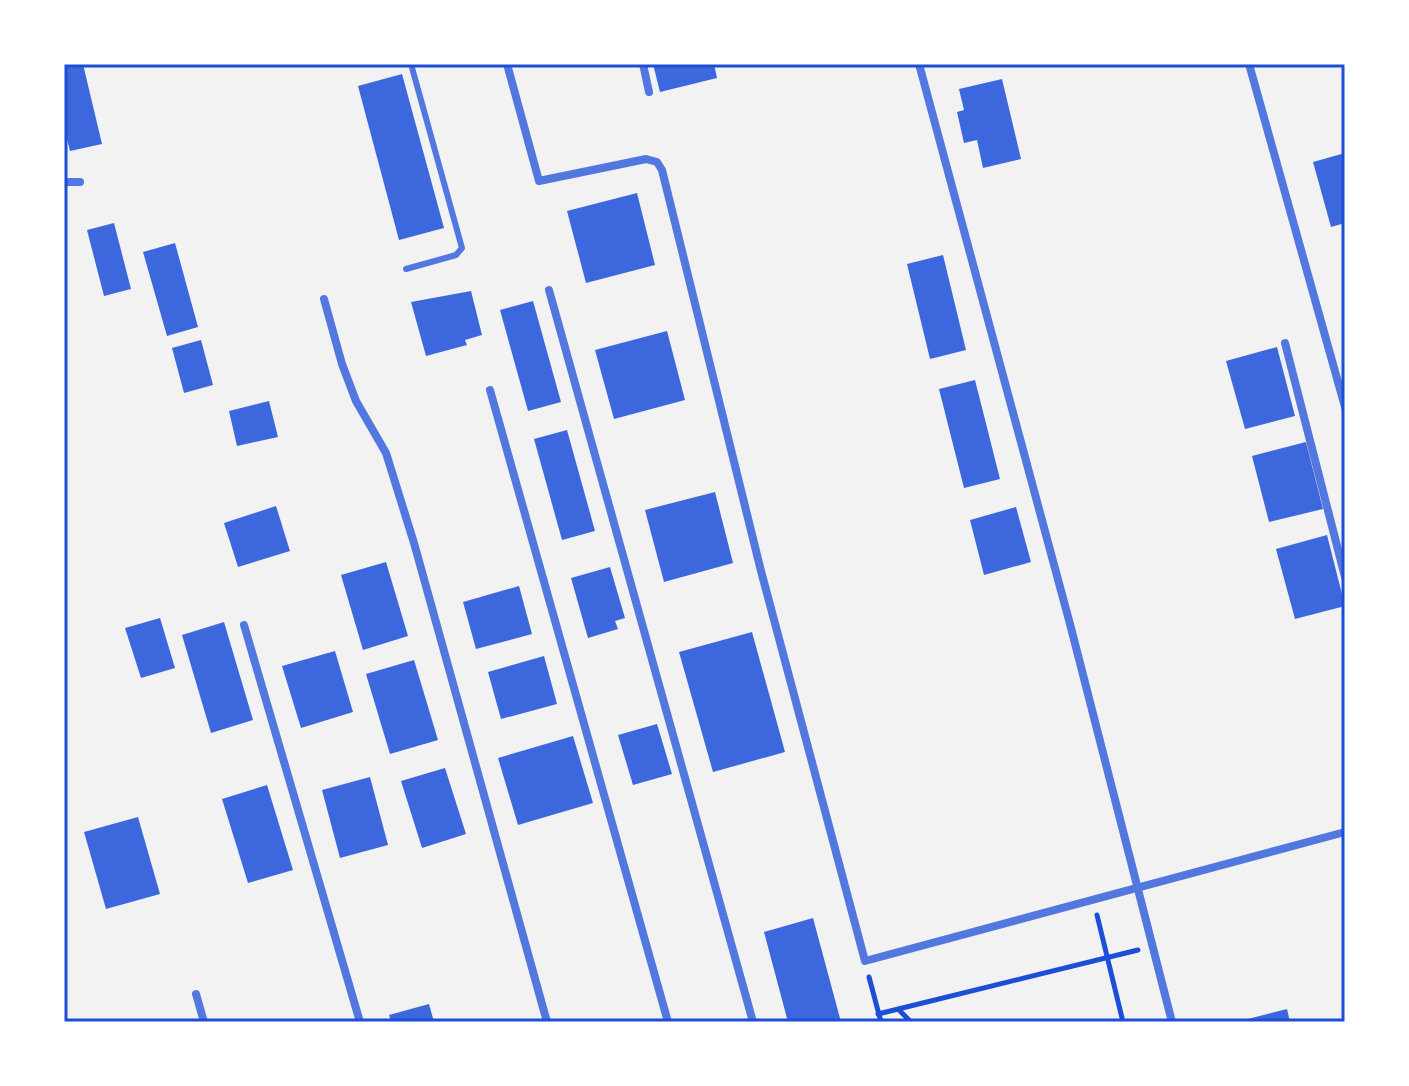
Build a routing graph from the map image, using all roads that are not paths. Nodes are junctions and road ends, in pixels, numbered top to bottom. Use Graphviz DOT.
graph roads {
  1 [pos="411,64"];
  2 [pos="507,64"];
  3 [pos="643,64"];
  4 [pos="919,64"];
  5 [pos="1249,64"];
  6 [pos="649,92"];
  7 [pos="64,182"];
  8 [pos="80,182"];
  9 [pos="406,269"];
  10 [pos="549,290"];
  11 [pos="324,299"];
  12 [pos="1285,343"];
  13 [pos="490,390"];
  14 [pos="1345,407"];
  15 [pos="1345,577"];
  16 [pos="244,625"];
  17 [pos="1345,832"];
  18 [pos="1138,886"];
  19 [pos="196,994"];
  20 [pos="204,1022"];
  21 [pos="360,1022"];
  22 [pos="547,1022"];
  23 [pos="668,1022"];
  24 [pos="753,1022"];
  25 [pos="1172,1022"];
  1 -- 9 [label="lane"];
  2 -- 18 [label="street"];
  3 -- 6 [label="street"];
  4 -- 18 [label="street"];
  5 -- 14 [label="street"];
  7 -- 8 [label="street"];
  10 -- 24 [label="street"];
  11 -- 22 [label="street"];
  12 -- 15 [label="street"];
  13 -- 23 [label="street"];
  16 -- 21 [label="street"];
  17 -- 18 [label="street"];
  18 -- 25 [label="street"];
  19 -- 20 [label="street"];
}
